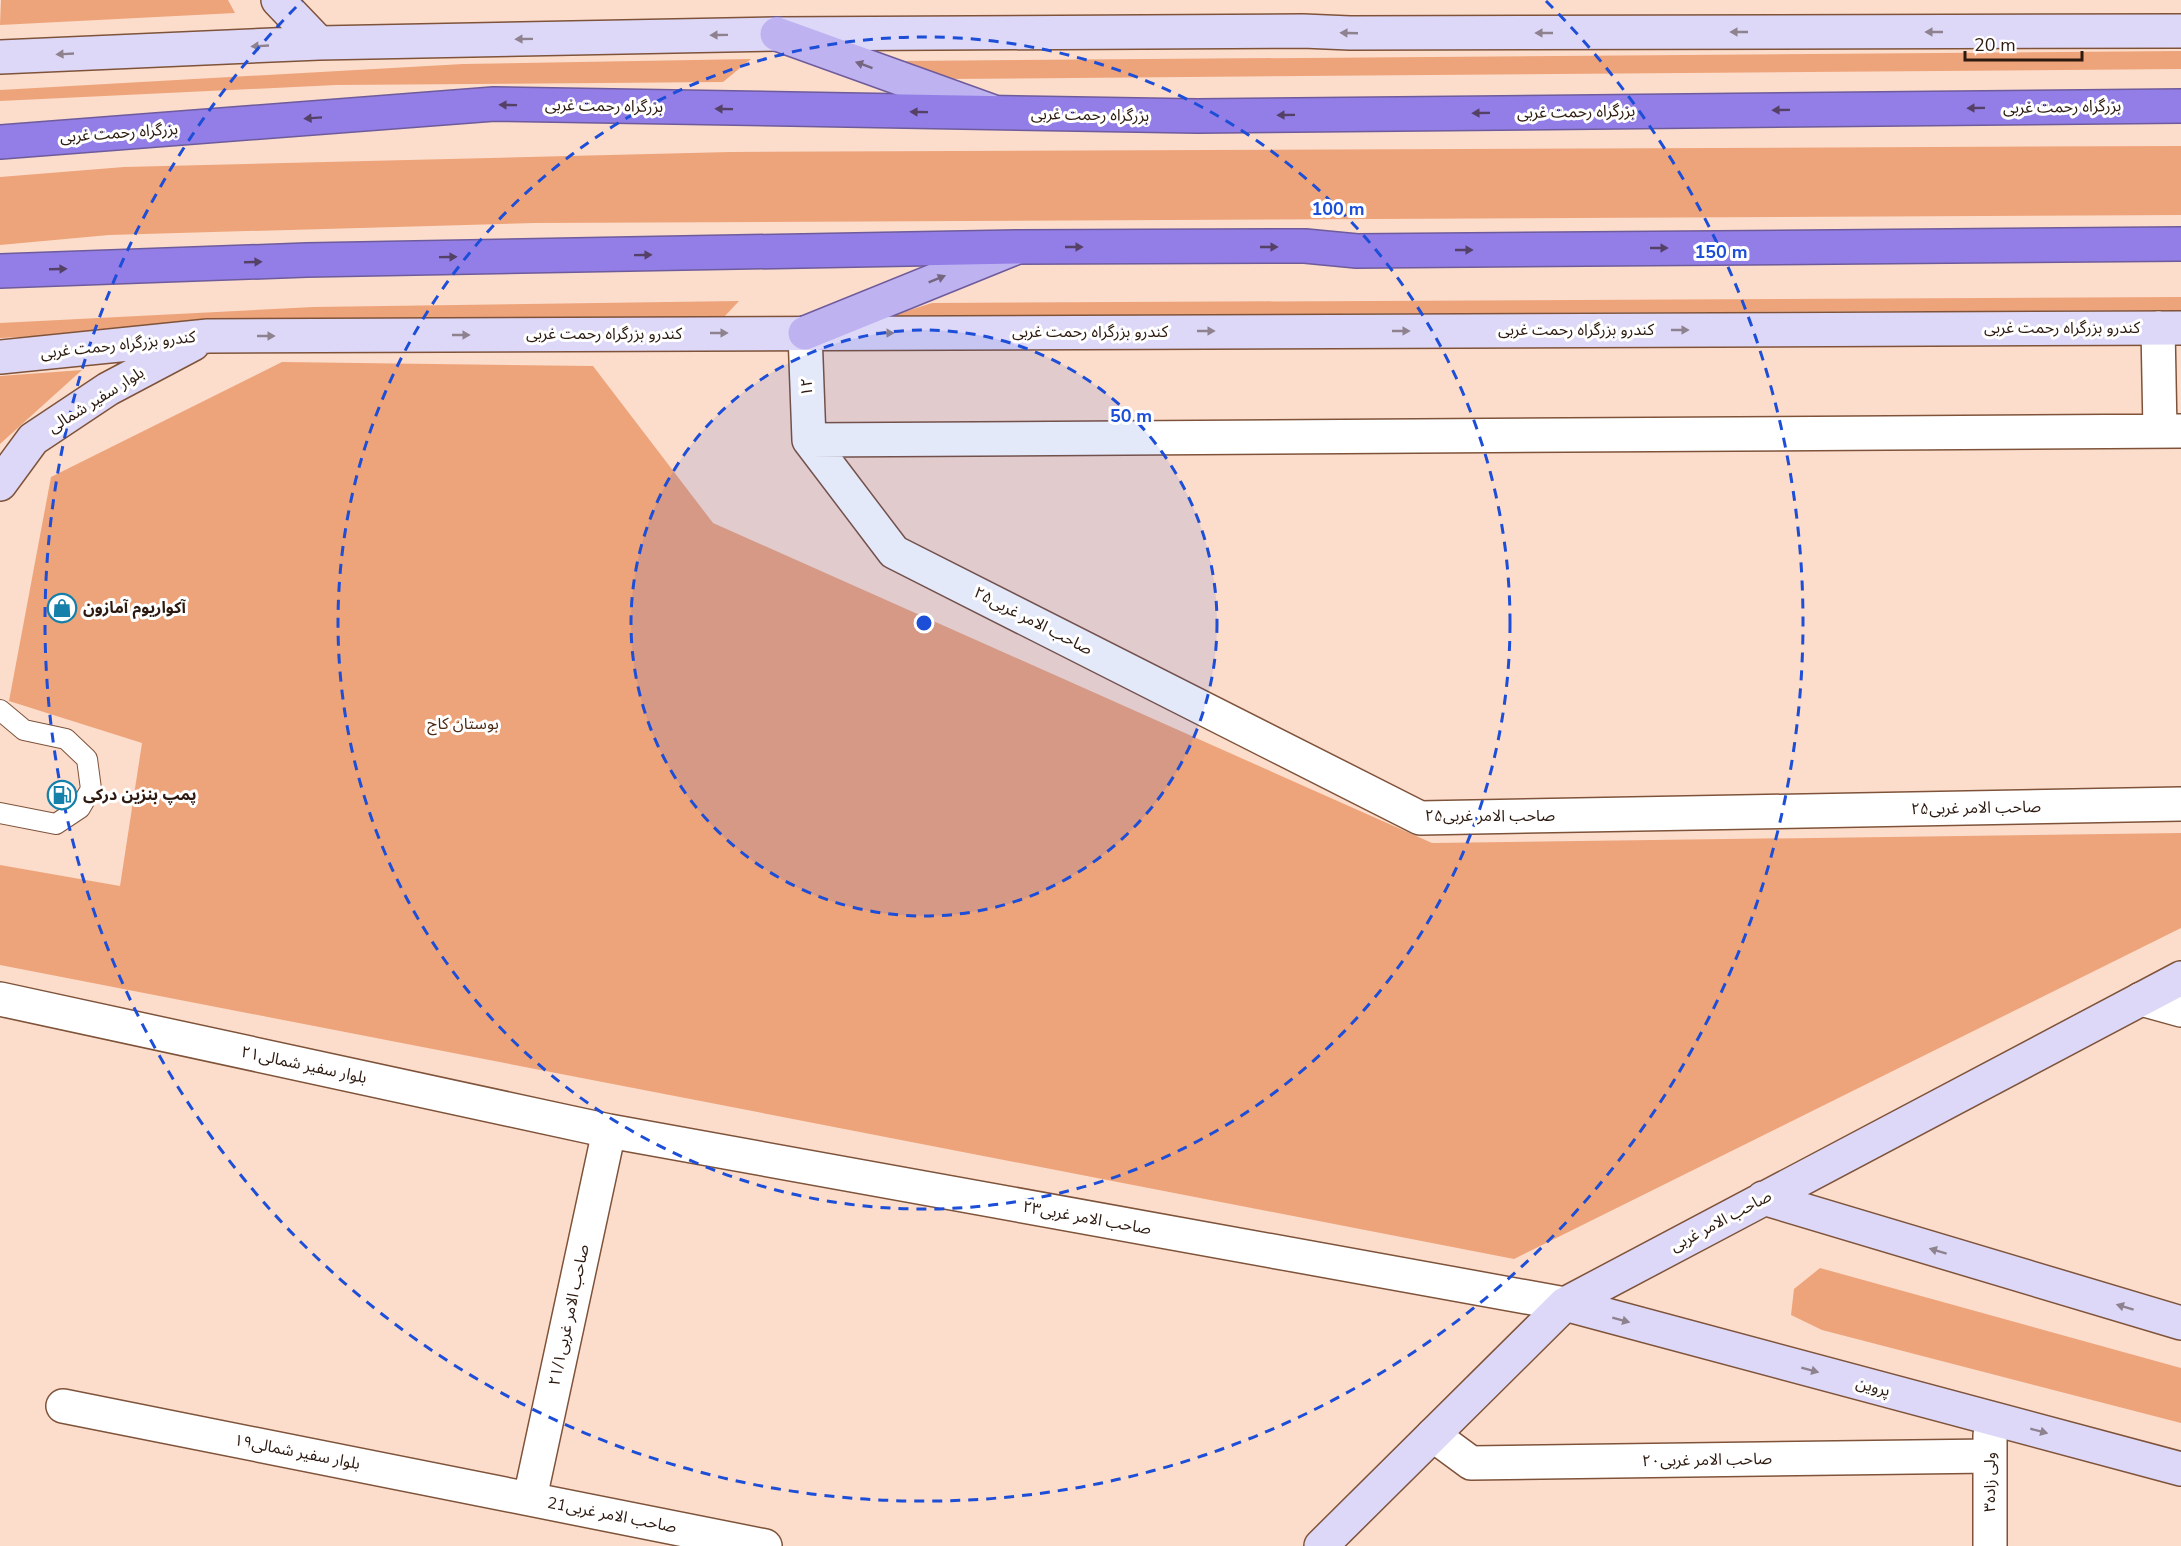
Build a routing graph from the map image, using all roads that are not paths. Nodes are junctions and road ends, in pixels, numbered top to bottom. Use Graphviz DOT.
graph roads {
  1 [pos="278,0"];
  2 [pos="2181,31"];
  3 [pos="777,34"];
  4 [pos="319,43"];
  5 [pos="0,57"];
  6 [pos="2181,106"];
  7 [pos="998,113"];
  8 [pos="0,142"];
  9 [pos="2181,244"];
  10 [pos="1016,247"];
  11 [pos="0,271"];
  12 [pos="2170,328"];
  13 [pos="805,333"];
  14 [pos="208,336"];
  15 [pos="0,357"];
  16 [pos="2171,431"];
  17 [pos="809,441"];
  18 [pos="0,484"];
  19 [pos="0,710"];
  20 [pos="2181,804"];
  21 [pos="0,813"];
  22 [pos="2181,978"];
  23 [pos="0,999"];
  24 [pos="2141,999"];
  25 [pos="2181,1010"];
  26 [pos="609,1131"];
  27 [pos="1763,1198"];
  28 [pos="1565,1304"];
  29 [pos="2181,1323"];
  30 [pos="63,1406"];
  31 [pos="1990,1418"];
  32 [pos="1433,1435"];
  33 [pos="1990,1456"];
  34 [pos="2181,1469"];
  35 [pos="530,1498"];
  36 [pos="765,1546"];
  37 [pos="1321,1546"];
  38 [pos="1990,1546"];
  1 -- 4 [label="main road"];
  2 -- 3 [label="main road, one-way"];
  3 -- 4 [label="main road, one-way"];
  7 -- 3 [label="main road, one-way"];
  4 -- 5 [label="main road, one-way"];
  6 -- 7 [label="highway, بزرگراه رحمت غربی, one-way"];
  7 -- 8 [label="highway, بزرگراه رحمت غربی, one-way"];
  10 -- 9 [label="highway, one-way"];
  11 -- 10 [label="highway, one-way"];
  13 -- 10 [label="main road, one-way"];
  13 -- 12 [label="main road, کندرو بزرگراه رحمت غربی, one-way"];
  12 -- 16 [label="street"];
  14 -- 13 [label="main road, کندرو بزرگراه رحمت غربی, one-way"];
  13 -- 17 [label="street, ۱۲"];
  14 -- 15 [label="main road, کندرو بزرگراه رحمت غربی"];
  14 -- 18 [label="main road, بلوار سفیر شمالی"];
  16 -- 17 [label="street"];
  17 -- 20 [label="street, صاحب الامر غربی۲۵"];
  19 -- 21 [label="lane"];
  22 -- 24 [label="main road, صاحب الامر غربی"];
  23 -- 26 [label="street, بلوار سفیر شمالی۲۱"];
  24 -- 25 [label="street"];
  24 -- 27 [label="main road, صاحب الامر غربی"];
  26 -- 28 [label="street, صاحب الامر غربی۲۳"];
  26 -- 35 [label="street, صاحب الامر غربی۲۱/۱"];
  27 -- 28 [label="main road, صاحب الامر غربی"];
  29 -- 27 [label="main road, one-way"];
  28 -- 31 [label="main road, پروین, one-way"];
  28 -- 32 [label="main road, صاحب الامر غربی"];
  30 -- 35 [label="street, بلوار سفیر شمالی۱۹"];
  31 -- 33 [label="street, ولی زاده۳"];
  31 -- 34 [label="main road, پروین, one-way"];
  32 -- 33 [label="street, صاحب الامر غربی۲۰"];
  32 -- 37 [label="main road, صاحب الامر غربی"];
  33 -- 38 [label="street, ولی زاده۳"];
  35 -- 36 [label="street, 21صاحب الامر غربی"];
}
